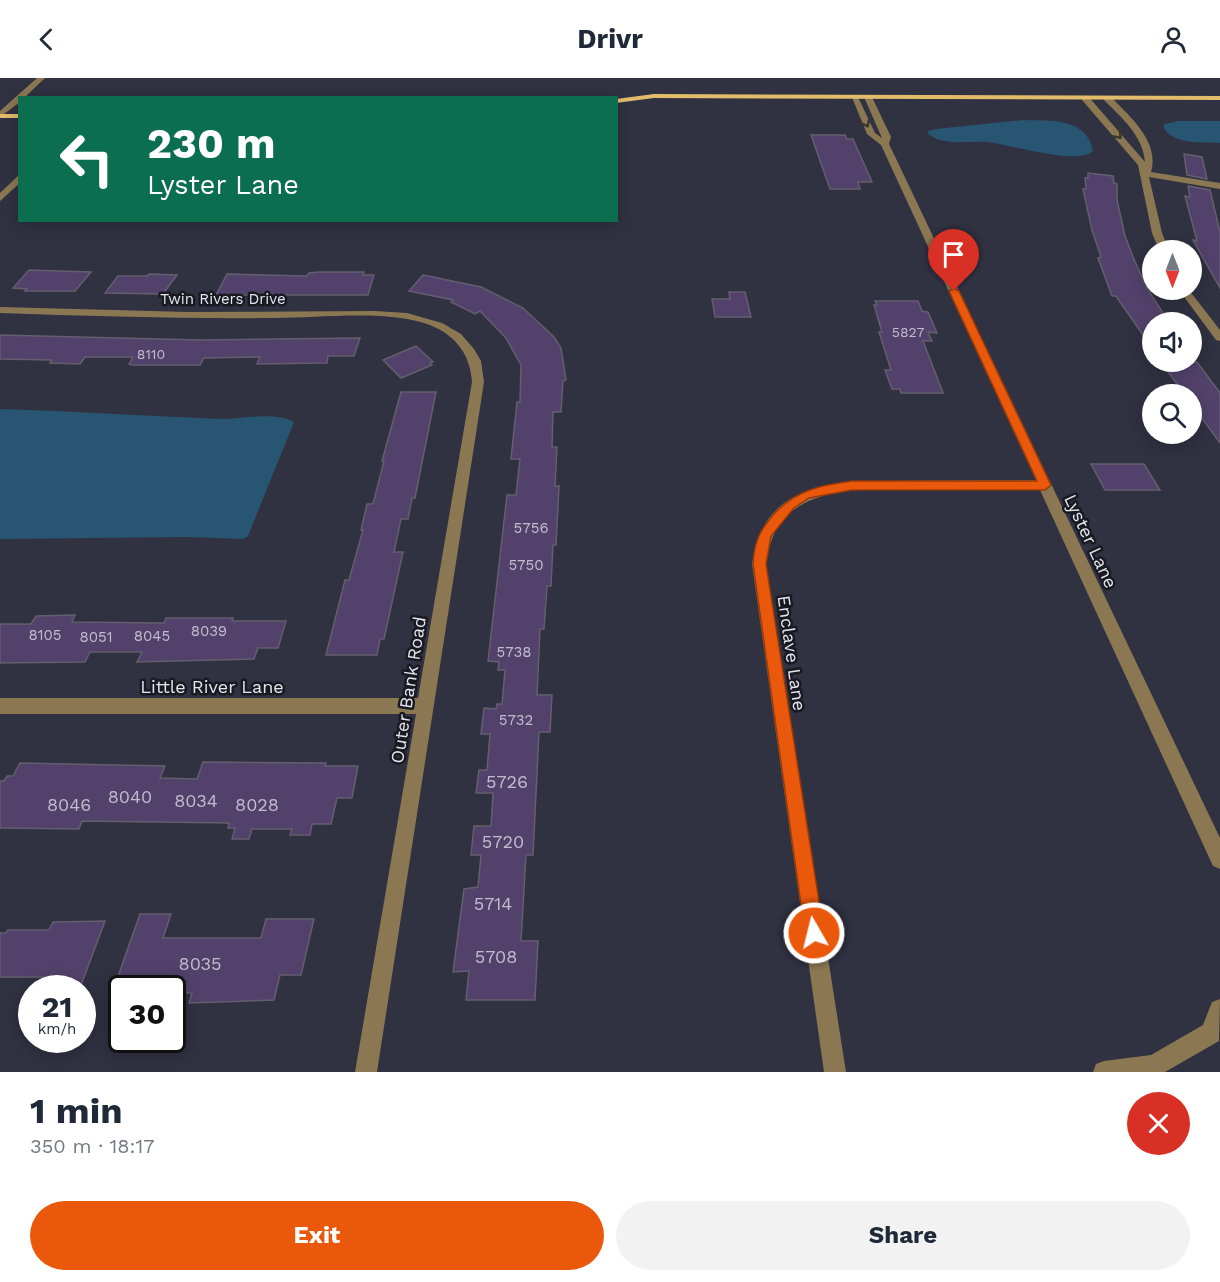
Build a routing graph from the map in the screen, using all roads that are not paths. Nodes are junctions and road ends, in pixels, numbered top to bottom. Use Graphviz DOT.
graph roads {
  1 [pos="41,78"];
  2 [pos="22,96"];
  3 [pos="854,97"];
  4 [pos="868,97"];
  5 [pos="1085,98"];
  6 [pos="1107,98"];
  7 [pos="1220,98"];
  8 [pos="18,99"];
  9 [pos="618,101"];
  10 [pos="0,116"];
  11 [pos="18,116"];
  12 [pos="885,144"];
  13 [pos="1146,174"];
  14 [pos="18,179"];
  15 [pos="1220,186"];
  16 [pos="0,198"];
  17 [pos="1161,240"];
  18 [pos="1192,300"];
  19 [pos="0,310"];
  20 [pos="444,327"];
  21 [pos="1220,338"];
  22 [pos="1045,485"];
  23 [pos="0,706"];
  24 [pos="425,706"];
  25 [pos="1220,858"];
  26 [pos="1220,1010"];
  27 [pos="366,1072"];
  28 [pos="835,1072"];
  29 [pos="1104,1072"];
  1 -- 2 [label="street"];
  3 -- 4 [label="main road"];
  3 -- 9 [label="main road"];
  3 -- 12 [label="street, Lyster Lane, one-way"];
  4 -- 5 [label="main road"];
  4 -- 12 [label="street, Lyster Lane"];
  5 -- 6 [label="main road"];
  5 -- 13 [label="street, one-way"];
  6 -- 7 [label="main road"];
  6 -- 13 [label="street"];
  8 -- 10 [label="street"];
  10 -- 11 [label="main road"];
  12 -- 22 [label="street, Lyster Lane"];
  13 -- 15 [label="street"];
  13 -- 17 [label="street"];
  14 -- 16 [label="street"];
  18 -- 21 [label="street"];
  19 -- 20 [label="street, Twin Rivers Drive"];
  20 -- 24 [label="street, Outer Bank Road"];
  22 -- 25 [label="street, Lyster Lane"];
  22 -- 28 [label="street, Enclave Lane"];
  23 -- 24 [label="street, Little River Lane"];
  24 -- 27 [label="street, Outer Bank Road"];
  26 -- 29 [label="street"];
}
